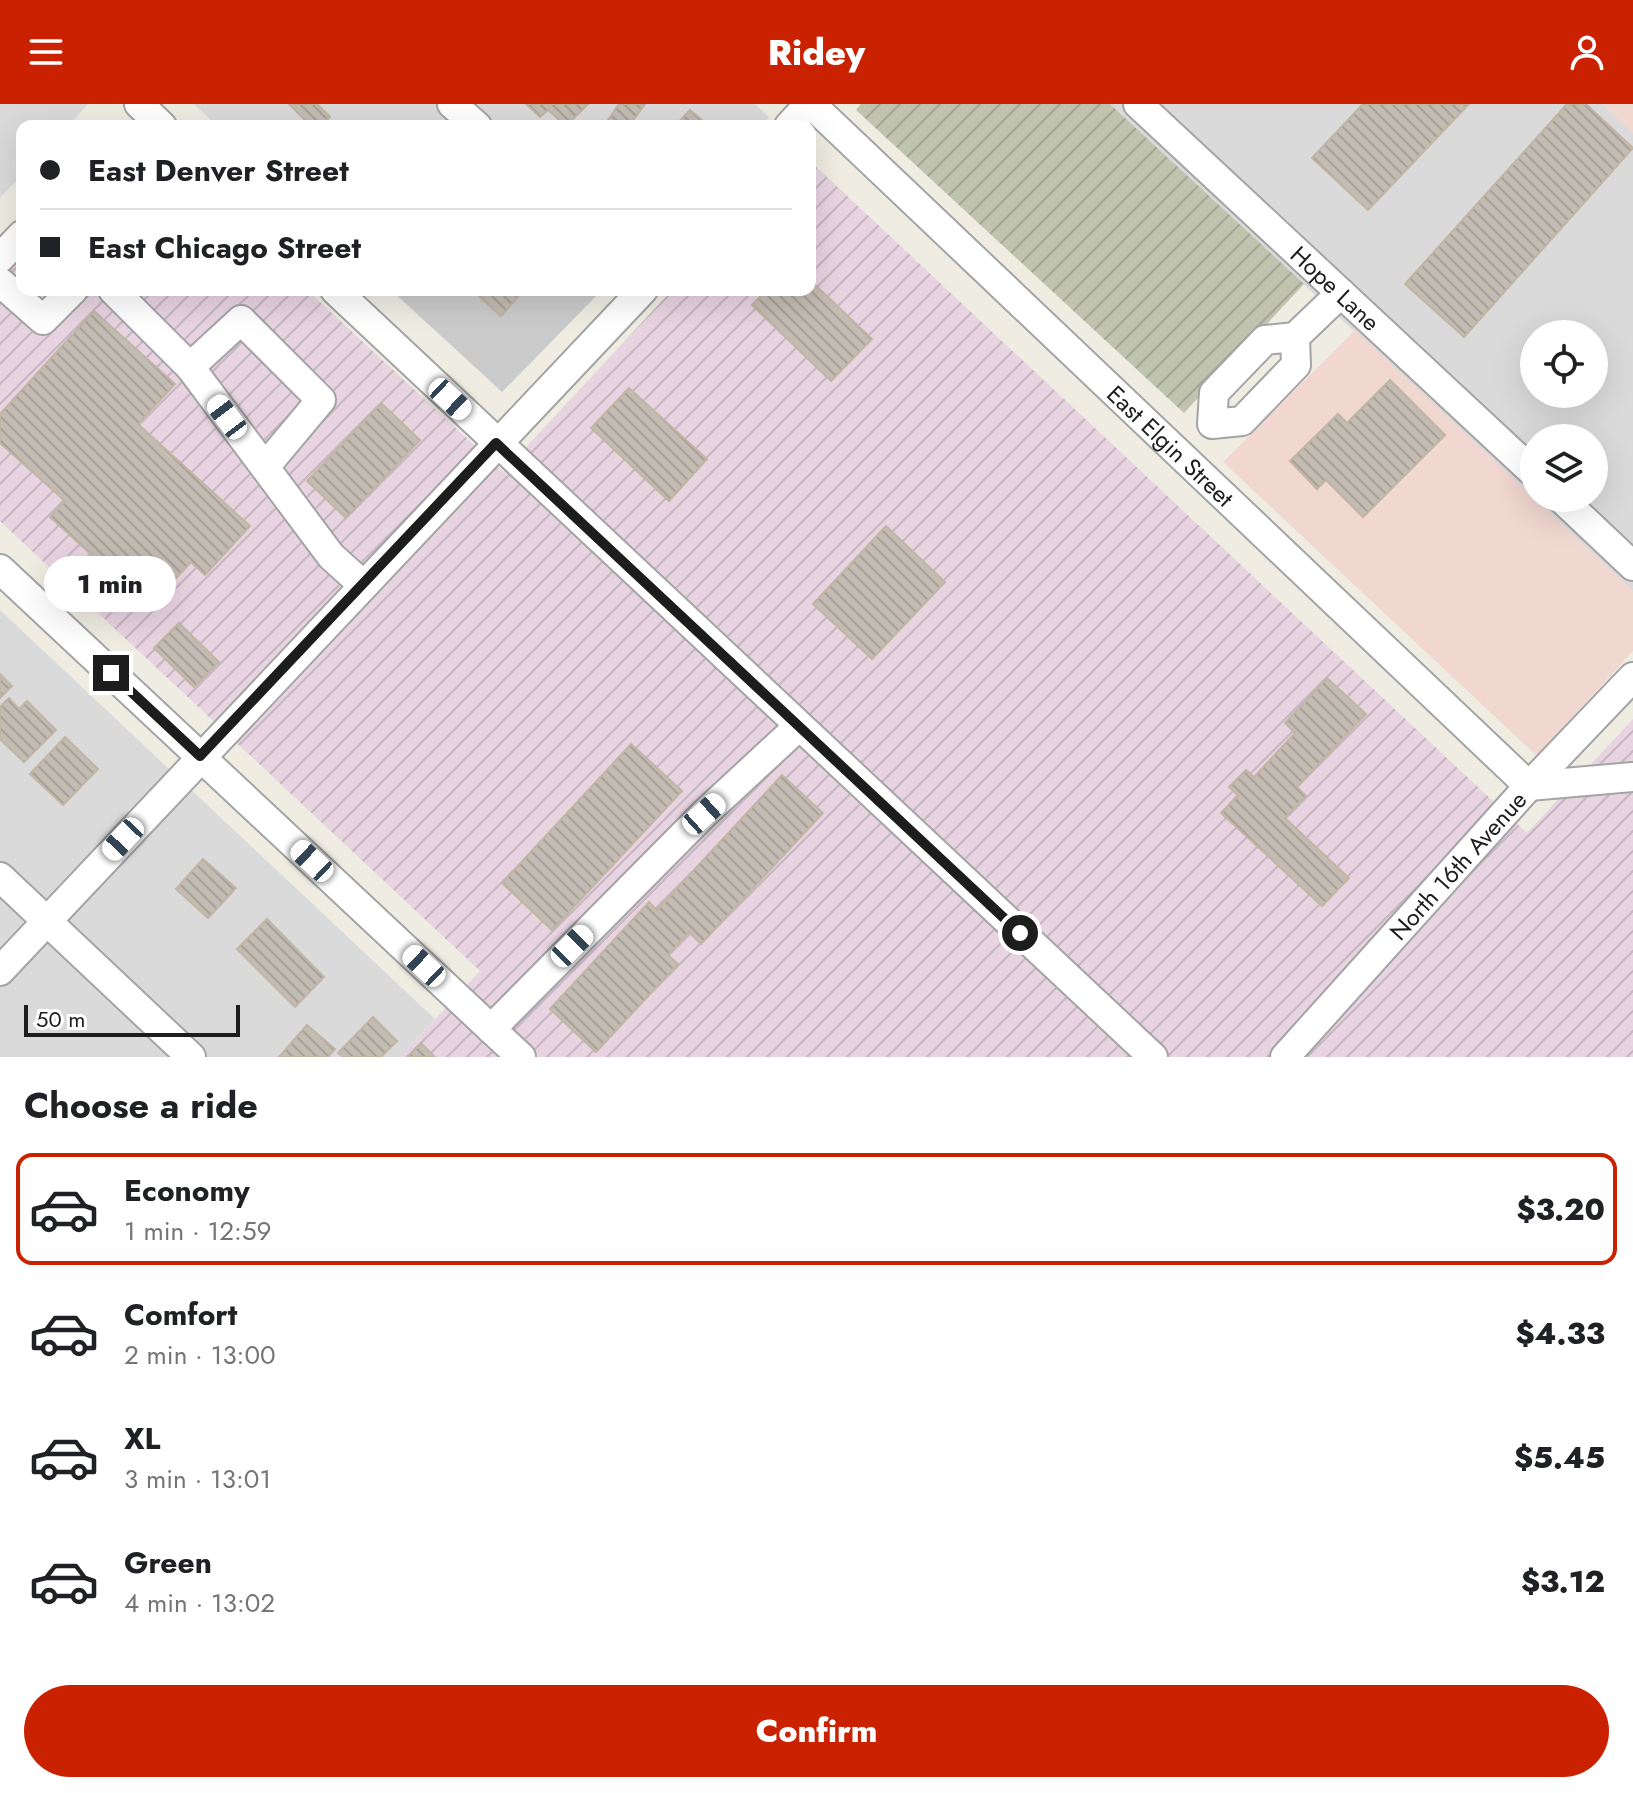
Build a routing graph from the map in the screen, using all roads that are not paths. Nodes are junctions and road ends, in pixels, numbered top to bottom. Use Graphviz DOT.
graph roads {
  1 [pos="452,104"];
  2 [pos="810,104"];
  3 [pos="1138,104"];
  4 [pos="470,120"];
  5 [pos="795,120"];
  6 [pos="16,241"];
  7 [pos="0,258"];
  8 [pos="0,282"];
  9 [pos="1341,293"];
  10 [pos="67,296"];
  11 [pos="129,296"];
  12 [pos="341,296"];
  13 [pos="637,296"];
  14 [pos="1295,337"];
  15 [pos="190,367"];
  16 [pos="1212,424"];
  17 [pos="496,443"];
  18 [pos="1180,456"];
  19 [pos="1520,460"];
  20 [pos="265,467"];
  21 [pos="1576,512"];
  22 [pos="1633,566"];
  23 [pos="0,569"];
  24 [pos="362,584"];
  25 [pos="1633,677"];
  26 [pos="799,726"];
  27 [pos="200,756"];
  28 [pos="1633,777"];
  29 [pos="1529,786"];
  30 [pos="0,877"];
  31 [pos="46,922"];
  32 [pos="0,971"];
  33 [pos="491,1029"];
  34 [pos="191,1057"];
  35 [pos="521,1057"];
  36 [pos="1153,1057"];
  37 [pos="1285,1057"];
  1 -- 4 [label="street"];
  2 -- 5 [label="street"];
  2 -- 18 [label="street, East Elgin Street"];
  3 -- 9 [label="street, Hope Lane"];
  6 -- 7 [label="street"];
  8 -- 10 [label="street"];
  9 -- 14 [label="street"];
  9 -- 19 [label="street, Hope Lane"];
  11 -- 15 [label="street"];
  12 -- 17 [label="street"];
  13 -- 17 [label="street"];
  14 -- 16 [label="street"];
  14 -- 16 [label="street"];
  15 -- 20 [label="street"];
  15 -- 20 [label="street"];
  16 -- 18 [label="street"];
  17 -- 24 [label="street"];
  17 -- 26 [label="street"];
  18 -- 29 [label="street, East Elgin Street"];
  20 -- 24 [label="street"];
  21 -- 22 [label="street"];
  23 -- 27 [label="street"];
  24 -- 27 [label="street"];
  25 -- 29 [label="street, North 16th Avenue"];
  26 -- 33 [label="street"];
  26 -- 36 [label="street"];
  27 -- 31 [label="street"];
  27 -- 33 [label="street"];
  28 -- 29 [label="street"];
  29 -- 37 [label="street, North 16th Avenue"];
  30 -- 31 [label="street"];
  31 -- 32 [label="street"];
  31 -- 34 [label="street"];
  33 -- 35 [label="street"];
}
